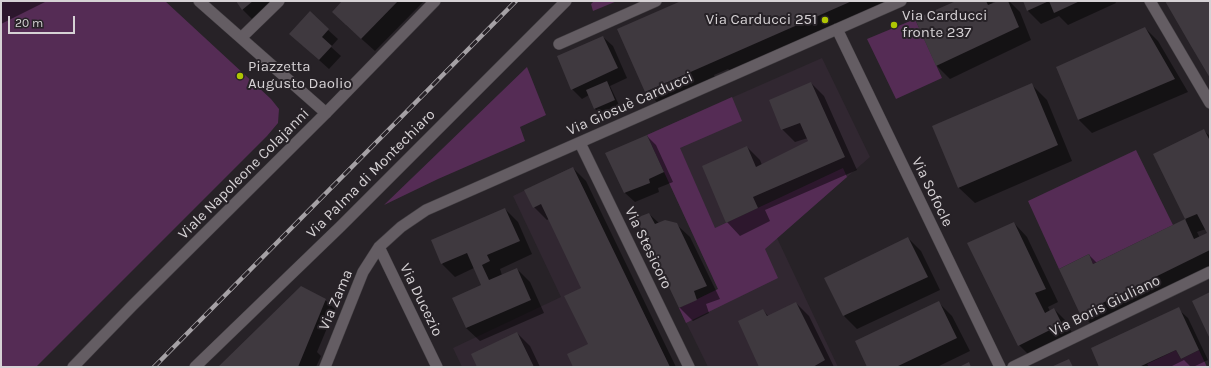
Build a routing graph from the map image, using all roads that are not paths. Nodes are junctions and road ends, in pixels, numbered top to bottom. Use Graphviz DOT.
graph roads {
  1 [pos="199,1"];
  2 [pos="279,1"];
  3 [pos="435,1"];
  4 [pos="566,1"];
  5 [pos="656,1"];
  6 [pos="901,1"];
  7 [pos="1150,1"];
  8 [pos="837,29"];
  9 [pos="241,38"];
  10 [pos="559,44"];
  11 [pos="1210,103"];
  12 [pos="326,113"];
  13 [pos="580,143"];
  14 [pos="379,247"];
  15 [pos="1210,272"];
  16 [pos="73,367"];
  17 [pos="195,367"];
  18 [pos="324,367"];
  19 [pos="437,367"];
  20 [pos="689,367"];
  21 [pos="1000,367"];
  22 [pos="1013,367"];
  1 -- 9 [label="street"];
  2 -- 9 [label="street"];
  3 -- 12 [label="street, Viale Napoleone Colajanni"];
  4 -- 17 [label="street, Via Palma di Montechiaro"];
  5 -- 10 [label="street"];
  6 -- 8 [label="street, Via Giosuè Carducci"];
  7 -- 11 [label="street"];
  8 -- 13 [label="street, Via Giosuè Carducci"];
  8 -- 21 [label="street, Via Sofocle"];
  9 -- 12 [label="street"];
  12 -- 16 [label="street, Viale Napoleone Colajanni"];
  13 -- 14 [label="street, Via Giosuè Carducci"];
  13 -- 20 [label="street, Via Stesicoro"];
  14 -- 18 [label="street, Via Zama"];
  14 -- 19 [label="street, Via Ducezio"];
  15 -- 22 [label="street, Via Boris Giuliano"];
}
